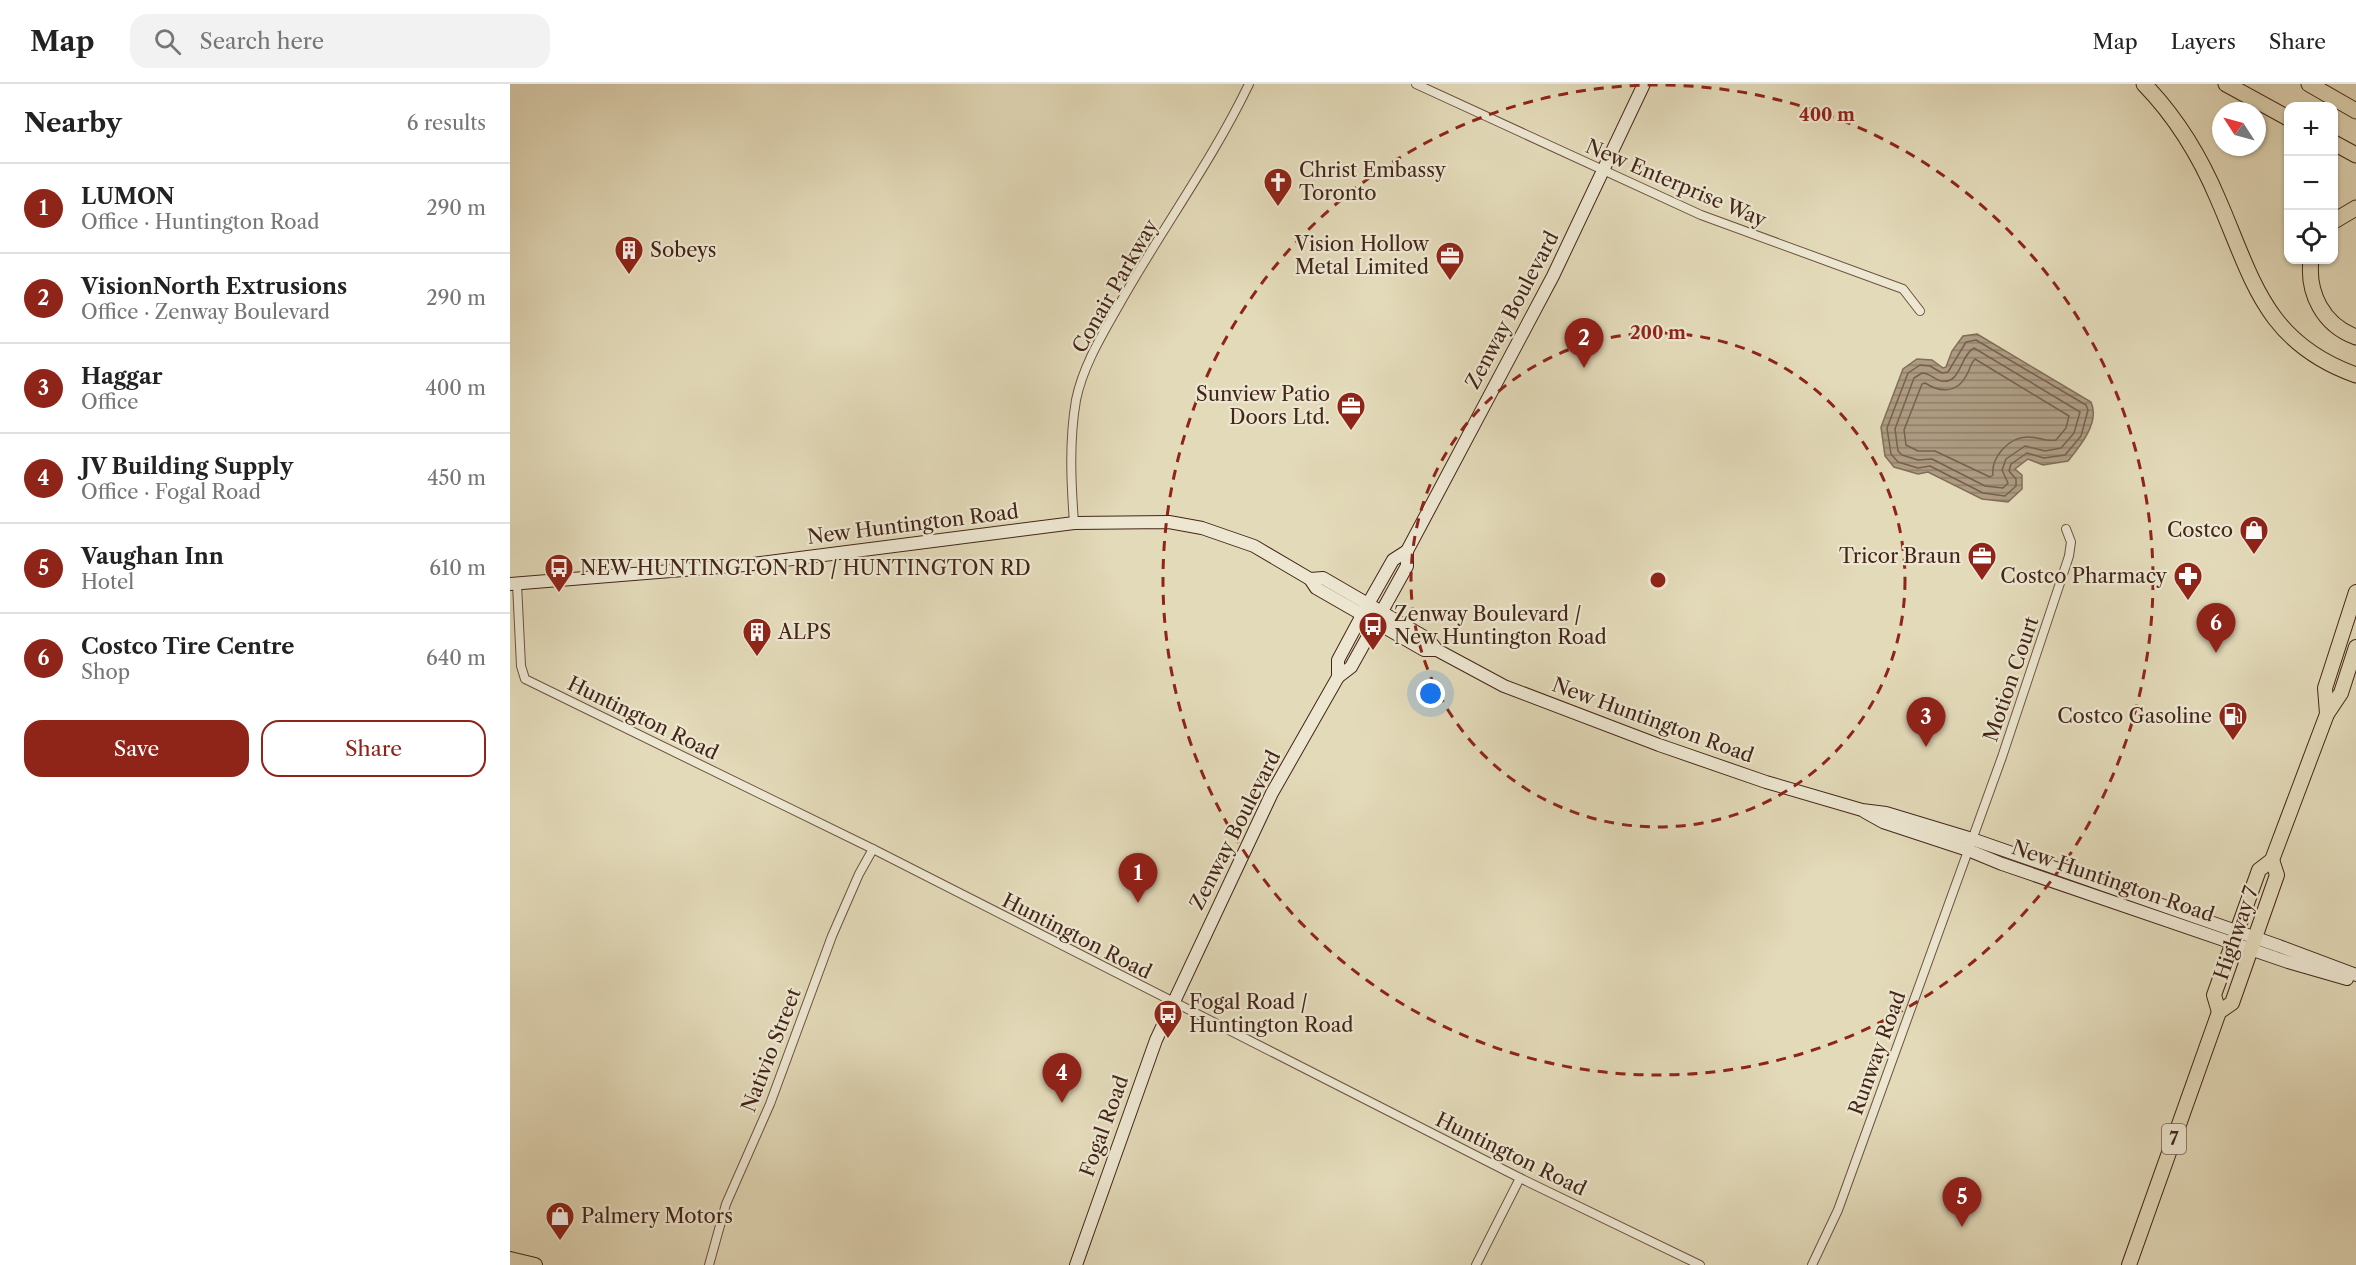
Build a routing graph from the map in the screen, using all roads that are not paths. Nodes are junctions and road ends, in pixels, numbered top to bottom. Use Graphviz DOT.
graph roads {
  1 [pos="1249,84"];
  2 [pos="1416,84"];
  3 [pos="1644,84"];
  4 [pos="2144,84"];
  5 [pos="2226,84"];
  6 [pos="2309,84"];
  7 [pos="2356,111"];
  8 [pos="2284,115"];
  9 [pos="2338,145"];
  10 [pos="2356,155"];
  11 [pos="1603,171"];
  12 [pos="2356,208"];
  13 [pos="2338,218"];
  14 [pos="2310,264"];
  15 [pos="1920,311"];
  16 [pos="2356,337"];
  17 [pos="2356,375"];
  18 [pos="1074,523"];
  19 [pos="2066,529"];
  20 [pos="1407,551"];
  21 [pos="514,584"];
  22 [pos="2356,592"];
  23 [pos="1366,610"];
  24 [pos="1379,617"];
  25 [pos="2356,646"];
  26 [pos="1338,677"];
  27 [pos="2327,714"];
  28 [pos="1970,844"];
  29 [pos="873,849"];
  30 [pos="2272,860"];
  31 [pos="2235,938"];
  32 [pos="2254,944"];
  33 [pos="2356,975"];
  34 [pos="2356,981"];
  35 [pos="1173,1003"];
  36 [pos="2219,1012"];
  37 [pos="1520,1178"];
  38 [pos="510,1259"];
  39 [pos="535,1265"];
  40 [pos="709,1265"];
  41 [pos="1077,1265"];
  42 [pos="1476,1265"];
  43 [pos="1700,1265"];
  44 [pos="1812,1265"];
  45 [pos="2129,1265"];
  1 -- 18 [label="street, Conair Parkway"];
  2 -- 11 [label="street, New Enterprise Way"];
  3 -- 11 [label="street, Zenway Boulevard"];
  4 -- 17 [label="highway"];
  5 -- 8 [label="highway"];
  6 -- 7 [label="highway"];
  9 -- 10 [label="highway"];
  11 -- 15 [label="street, New Enterprise Way"];
  11 -- 20 [label="street, Zenway Boulevard"];
  12 -- 13 [label="highway"];
  14 -- 16 [label="highway"];
  18 -- 21 [label="street, New Huntington Road"];
  18 -- 23 [label="street, New Huntington Road"];
  19 -- 28 [label="street, Motion Court"];
  20 -- 23 [label="street, Zenway Boulevard"];
  20 -- 24 [label="street, Zenway Boulevard"];
  21 -- 29 [label="street, Huntington Road"];
  22 -- 27 [label="main road, Highway 7 / 7"];
  23 -- 24 [label="street, New Huntington Road"];
  23 -- 26 [label="street, Zenway Boulevard"];
  24 -- 26 [label="street, Zenway Boulevard"];
  24 -- 28 [label="street, New Huntington Road"];
  25 -- 27 [label="main road, Highway 7 / 7"];
  26 -- 35 [label="street, Zenway Boulevard"];
  27 -- 30 [label="main road, Highway 7 / 7"];
  28 -- 31 [label="street, New Huntington Road"];
  28 -- 44 [label="street, Runway Road"];
  29 -- 35 [label="street, Huntington Road"];
  29 -- 40 [label="street, Nativio Street"];
  30 -- 31 [label="main road, Highway 7 / 7"];
  30 -- 32 [label="main road, Highway 7 / 7"];
  31 -- 32 [label="street, New Huntington Road"];
  31 -- 36 [label="main road, Highway 7 / 7"];
  32 -- 33 [label="street"];
  32 -- 34 [label="street"];
  32 -- 36 [label="main road, Highway 7 / 7"];
  35 -- 37 [label="street, Huntington Road"];
  35 -- 41 [label="street, Fogal Road"];
  36 -- 45 [label="main road, Highway 7 / 7"];
  37 -- 42 [label="street"];
  37 -- 43 [label="street, Huntington Road"];
  38 -- 39 [label="main road"];
}
